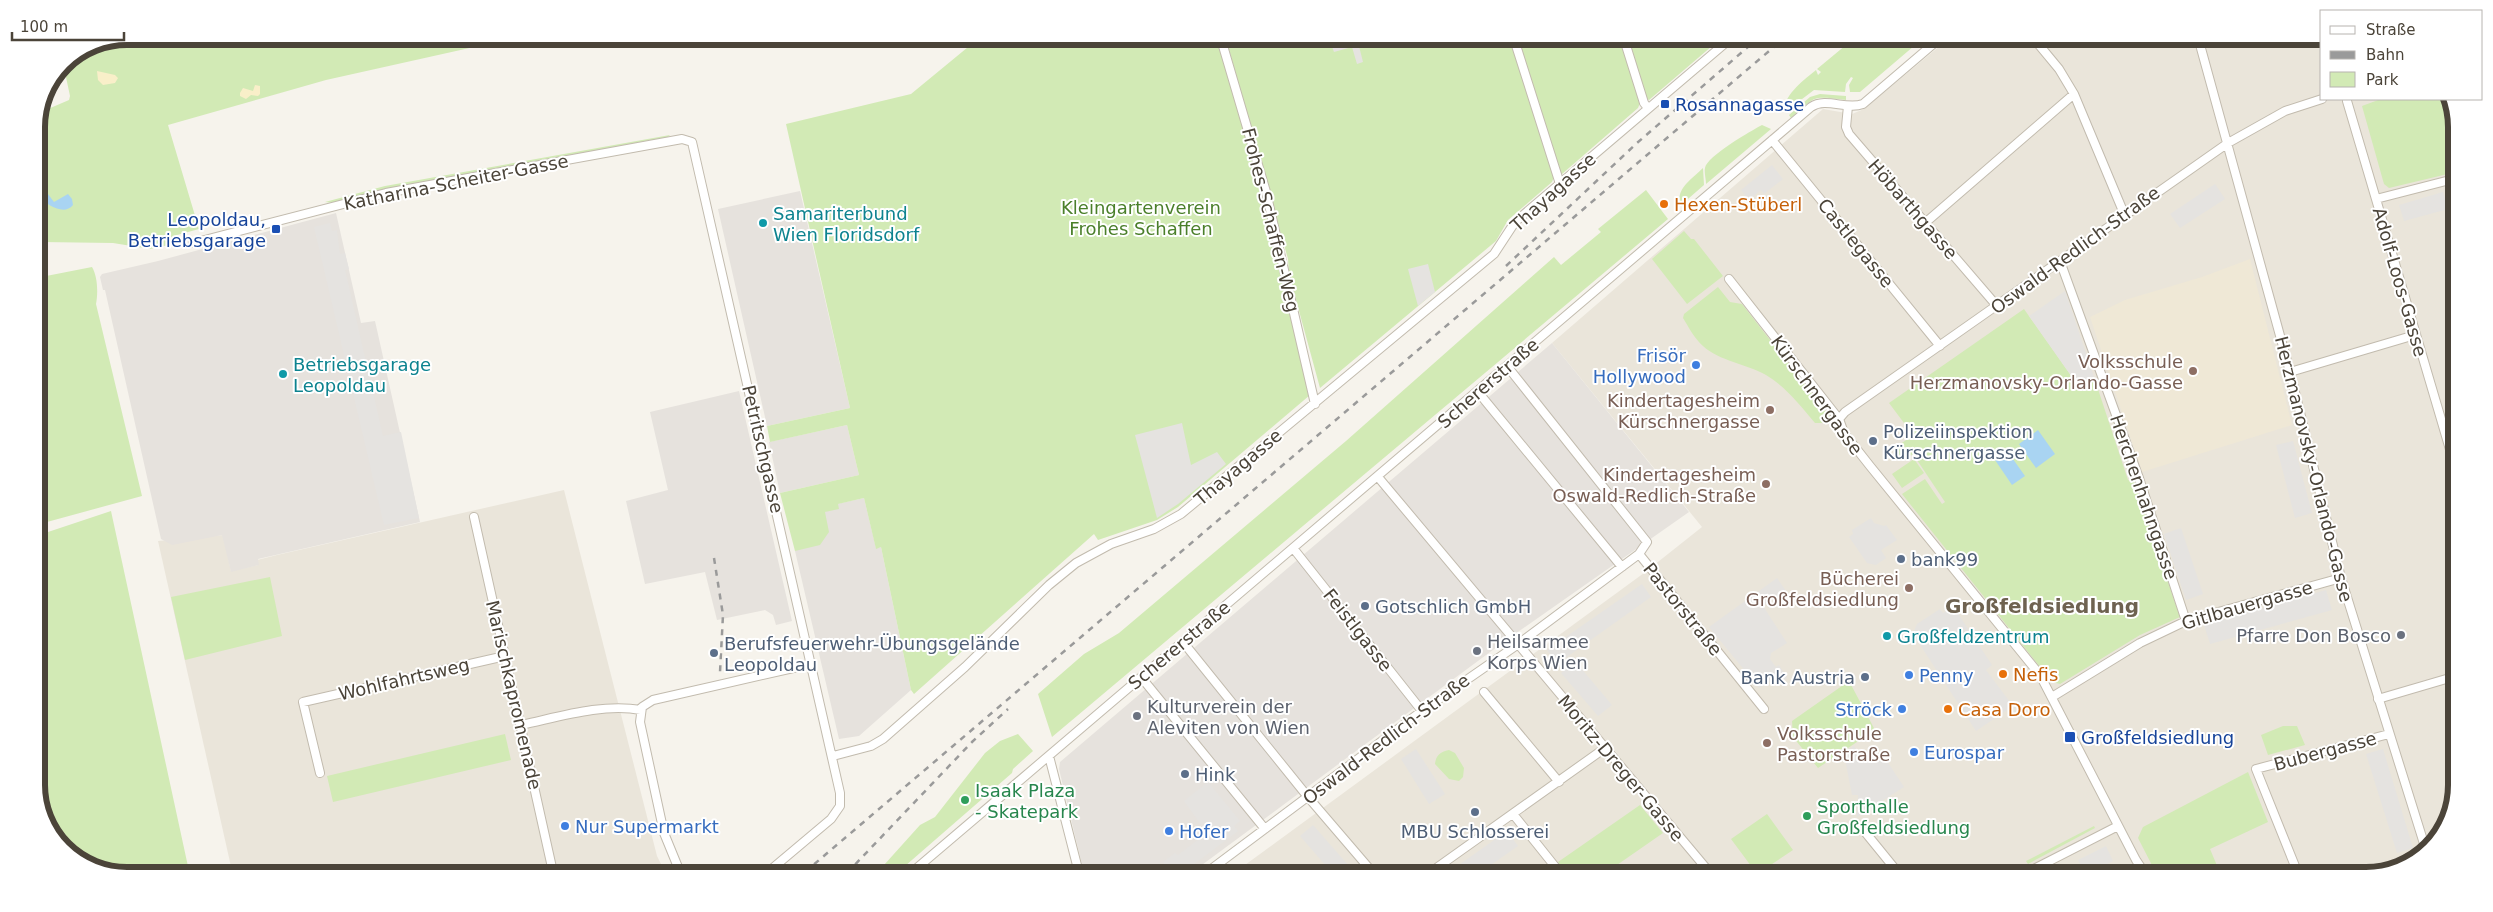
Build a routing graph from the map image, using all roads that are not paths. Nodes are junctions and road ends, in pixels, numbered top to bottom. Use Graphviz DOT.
graph roads {
  1 [pos="1223,45"];
  2 [pos="1516,45"];
  3 [pos="1626,45"];
  4 [pos="1723,45"];
  5 [pos="1932,45"];
  6 [pos="2039,45"];
  7 [pos="2200,45"];
  8 [pos="2074,94"];
  9 [pos="2320,100"];
  10 [pos="2345,100"];
  11 [pos="1848,106"];
  12 [pos="1648,108"];
  13 [pos="1772,140"];
  14 [pos="692,142"];
  15 [pos="2228,143"];
  16 [pos="2448,181"];
  17 [pos="1560,184"];
  18 [pos="2376,200"];
  19 [pos="2125,216"];
  20 [pos="1925,223"];
  21 [pos="193,243"];
  22 [pos="2060,260"];
  23 [pos="1730,279"];
  24 [pos="1997,306"];
  25 [pos="2415,335"];
  26 [pos="1940,346"];
  27 [pos="1507,366"];
  28 [pos="2290,372"];
  29 [pos="1478,392"];
  30 [pos="1315,404"];
  31 [pos="1839,419"];
  32 [pos="2448,443"];
  33 [pos="1378,476"];
  34 [pos="474,517"];
  35 [pos="1293,548"];
  36 [pos="1639,554"];
  37 [pos="1622,568"];
  38 [pos="2341,578"];
  39 [pos="2186,621"];
  40 [pos="1183,642"];
  41 [pos="1517,645"];
  42 [pos="505,656"];
  43 [pos="811,664"];
  44 [pos="1141,677"];
  45 [pos="2448,679"];
  46 [pos="1484,692"];
  47 [pos="2052,697"];
  48 [pos="2378,699"];
  49 [pos="1764,709"];
  50 [pos="641,710"];
  51 [pos="1422,711"];
  52 [pos="521,725"];
  53 [pos="2389,734"];
  54 [pos="1605,748"];
  55 [pos="833,756"];
  56 [pos="1049,756"];
  57 [pos="320,773"];
  58 [pos="1559,782"];
  59 [pos="1308,797"];
  60 [pos="1513,814"];
  61 [pos="2118,826"];
  62 [pos="1266,829"];
  63 [pos="1865,832"];
  64 [pos="2424,843"];
  65 [pos="2136,860"];
  66 [pos="552,867"];
  67 [pos="678,867"];
  68 [pos="774,867"];
  69 [pos="918,867"];
  70 [pos="1077,867"];
  71 [pos="1214,867"];
  72 [pos="1368,867"];
  73 [pos="1438,867"];
  74 [pos="1555,867"];
  75 [pos="1706,867"];
  76 [pos="1893,867"];
  77 [pos="2038,867"];
  78 [pos="2138,867"];
  79 [pos="2141,867"];
  80 [pos="2295,867"];
  1 -- 30 [label="street, Frohes-Schaffen-Weg"];
  2 -- 17 [label="street"];
  3 -- 12 [label="street"];
  4 -- 12 [label="street, Thayagasse"];
  5 -- 11 [label="street, Schererstraße"];
  6 -- 8 [label="street"];
  7 -- 15 [label="street, Herzmanovsky-Orlando-Gasse"];
  8 -- 19 [label="street"];
  8 -- 20 [label="street"];
  9 -- 15 [label="street, Oswald-Redlich-Straße"];
  10 -- 18 [label="street, Adolf-Loos-Gasse"];
  11 -- 13 [label="street, Schererstraße"];
  11 -- 20 [label="street, Höbarthgasse"];
  12 -- 17 [label="street, Thayagasse"];
  13 -- 26 [label="street, Castlegasse"];
  13 -- 27 [label="street, Schererstraße"];
  14 -- 21 [label="street, Katharina-Scheiter-Gasse"];
  14 -- 43 [label="street, Petritschgasse"];
  15 -- 19 [label="street, Oswald-Redlich-Straße"];
  15 -- 28 [label="street, Herzmanovsky-Orlando-Gasse"];
  16 -- 18 [label="street"];
  17 -- 30 [label="street, Thayagasse"];
  18 -- 25 [label="street, Adolf-Loos-Gasse"];
  19 -- 22 [label="street, Oswald-Redlich-Straße"];
  20 -- 24 [label="street, Höbarthgasse"];
  22 -- 24 [label="street, Oswald-Redlich-Straße"];
  22 -- 39 [label="street, Herchenhahngasse"];
  23 -- 31 [label="street, Kürschnergasse"];
  24 -- 26 [label="street, Oswald-Redlich-Straße"];
  25 -- 28 [label="street"];
  25 -- 32 [label="street, Adolf-Loos-Gasse"];
  26 -- 31 [label="street, Oswald-Redlich-Straße"];
  27 -- 29 [label="street, Schererstraße"];
  27 -- 36 [label="street, Pastorstraße"];
  28 -- 38 [label="street, Herzmanovsky-Orlando-Gasse"];
  29 -- 33 [label="street, Schererstraße"];
  29 -- 37 [label="street, Pastorstraße"];
  30 -- 55 [label="street, Thayagasse"];
  31 -- 47 [label="street, Kürschnergasse"];
  33 -- 35 [label="street, Schererstraße"];
  33 -- 41 [label="street, Moritz-Dreger-Gasse"];
  34 -- 42 [label="street, Marischkapromenade"];
  35 -- 40 [label="street, Schererstraße"];
  35 -- 51 [label="street, Feistlgasse"];
  36 -- 37 [label="street, Oswald-Redlich-Straße"];
  36 -- 49 [label="street, Pastorstraße"];
  37 -- 41 [label="street, Oswald-Redlich-Straße"];
  38 -- 39 [label="street, Gitlbauergasse"];
  38 -- 48 [label="street, Herzmanovsky-Orlando-Gasse"];
  39 -- 47 [label="street, Gitlbauergasse"];
  40 -- 44 [label="street, Schererstraße"];
  40 -- 59 [label="street"];
  41 -- 51 [label="street, Oswald-Redlich-Straße"];
  41 -- 54 [label="street, Moritz-Dreger-Gasse"];
  42 -- 52 [label="street, Marischkapromenade"];
  42 -- 57 [label="street, Wohlfahrtsweg"];
  43 -- 50 [label="street"];
  43 -- 55 [label="street, Petritschgasse"];
  44 -- 56 [label="street, Schererstraße"];
  44 -- 62 [label="street"];
  45 -- 48 [label="street"];
  46 -- 58 [label="street"];
  47 -- 61 [label="street, Kürschnergasse"];
  48 -- 53 [label="street, Herzmanovsky-Orlando-Gasse"];
  50 -- 52 [label="street"];
  50 -- 67 [label="street"];
  51 -- 59 [label="street, Oswald-Redlich-Straße"];
  52 -- 66 [label="street, Marischkapromenade"];
  53 -- 64 [label="street, Herzmanovsky-Orlando-Gasse"];
  53 -- 80 [label="street, Bubergasse"];
  54 -- 58 [label="street"];
  54 -- 75 [label="street, Moritz-Dreger-Gasse"];
  55 -- 68 [label="street"];
  56 -- 69 [label="street, Schererstraße"];
  56 -- 70 [label="street"];
  58 -- 60 [label="street"];
  59 -- 62 [label="street, Oswald-Redlich-Straße"];
  59 -- 72 [label="street"];
  60 -- 73 [label="street"];
  60 -- 74 [label="street"];
  61 -- 65 [label="street, Kürschnergasse"];
  61 -- 77 [label="street"];
  62 -- 71 [label="street, Oswald-Redlich-Straße"];
  63 -- 76 [label="street"];
  65 -- 78 [label="street, Kürschnergasse"];
  65 -- 79 [label="street, Kürschnergasse"];
}
